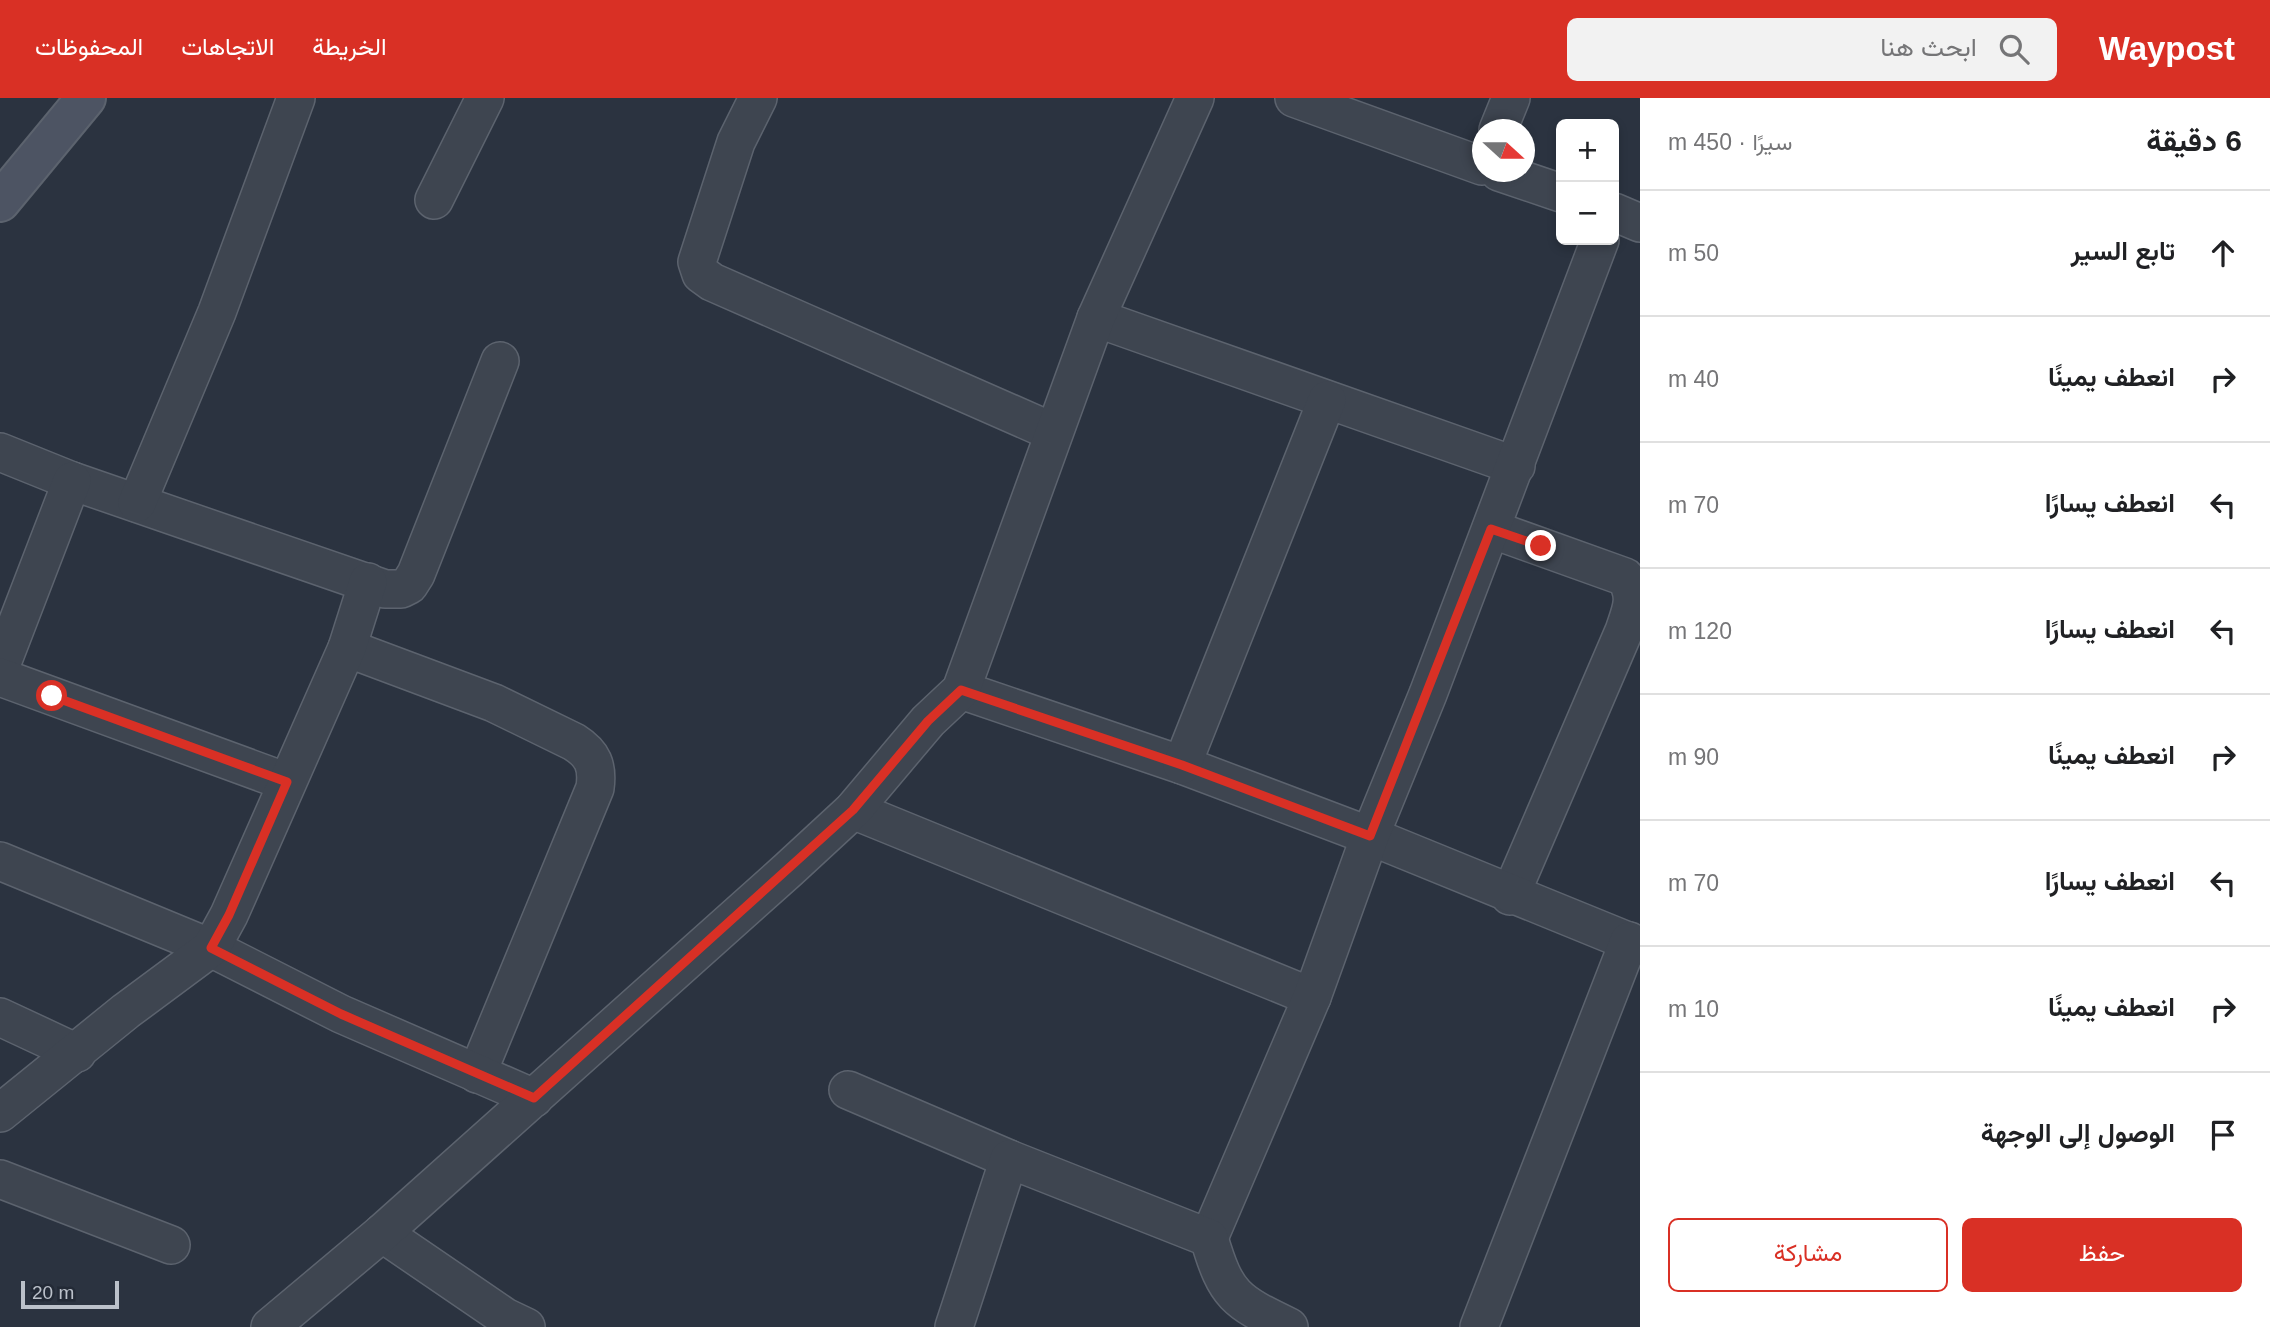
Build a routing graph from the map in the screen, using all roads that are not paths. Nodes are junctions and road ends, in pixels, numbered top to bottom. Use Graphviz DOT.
graph roads {
  1 [pos="86,98"];
  2 [pos="296,98"];
  3 [pos="485,98"];
  4 [pos="758,98"];
  5 [pos="1195,98"];
  6 [pos="1294,98"];
  7 [pos="1511,98"];
  8 [pos="1502,119"];
  9 [pos="1472,162"];
  10 [pos="1527,182"];
  11 [pos="1556,192"];
  12 [pos="434,200"];
  13 [pos="0,202"];
  14 [pos="1619,214"];
  15 [pos="1640,223"];
  16 [pos="1598,245"];
  17 [pos="1096,318"];
  18 [pos="500,361"];
  19 [pos="1327,400"];
  20 [pos="1053,432"];
  21 [pos="0,453"];
  22 [pos="1516,466"];
  23 [pos="72,481"];
  24 [pos="137,503"];
  25 [pos="1491,529"];
  26 [pos="368,582"];
  27 [pos="347,648"];
  28 [pos="0,667"];
  29 [pos="0,677"];
  30 [pos="961,690"];
  31 [pos="1182,765"];
  32 [pos="287,782"];
  33 [pos="853,810"];
  34 [pos="1370,836"];
  35 [pos="0,861"];
  36 [pos="1510,896"];
  37 [pos="1634,944"];
  38 [pos="211,948"];
  39 [pos="1312,997"];
  40 [pos="0,1017"];
  41 [pos="78,1053"];
  42 [pos="477,1074"];
  43 [pos="848,1090"];
  44 [pos="534,1098"];
  45 [pos="0,1113"];
  46 [pos="1009,1159"];
  47 [pos="0,1179"];
  48 [pos="382,1233"];
  49 [pos="1209,1238"];
  50 [pos="171,1245"];
  51 [pos="270,1327"];
  52 [pos="526,1327"];
  53 [pos="954,1327"];
  54 [pos="1289,1327"];
  55 [pos="1479,1327"];
  1 -- 13 [label="street"];
  2 -- 24 [label="street"];
  3 -- 12 [label="street"];
  4 -- 20 [label="street"];
  5 -- 17 [label="street"];
  6 -- 9 [label="street"];
  7 -- 8 [label="street"];
  10 -- 11 [label="street"];
  14 -- 15 [label="street"];
  16 -- 22 [label="street"];
  17 -- 19 [label="street"];
  17 -- 20 [label="street"];
  18 -- 26 [label="street"];
  19 -- 22 [label="street"];
  19 -- 31 [label="street"];
  20 -- 30 [label="street"];
  21 -- 23 [label="street"];
  22 -- 25 [label="street"];
  23 -- 24 [label="street"];
  23 -- 28 [label="street"];
  24 -- 26 [label="street"];
  25 -- 34 [label="street"];
  25 -- 36 [label="street"];
  26 -- 27 [label="street"];
  27 -- 32 [label="street"];
  27 -- 42 [label="street"];
  29 -- 32 [label="street"];
  30 -- 31 [label="street"];
  30 -- 33 [label="street"];
  31 -- 34 [label="street"];
  32 -- 38 [label="street"];
  33 -- 39 [label="street"];
  33 -- 44 [label="street"];
  34 -- 36 [label="street"];
  34 -- 39 [label="street"];
  35 -- 38 [label="street"];
  36 -- 37 [label="street"];
  37 -- 55 [label="street"];
  38 -- 41 [label="street"];
  38 -- 42 [label="street"];
  39 -- 49 [label="street"];
  40 -- 41 [label="street"];
  41 -- 45 [label="street"];
  42 -- 44 [label="street"];
  43 -- 46 [label="street"];
  44 -- 48 [label="street"];
  46 -- 49 [label="street"];
  46 -- 53 [label="street"];
  47 -- 50 [label="street"];
  48 -- 51 [label="street"];
  48 -- 52 [label="street"];
  49 -- 54 [label="street"];
}
